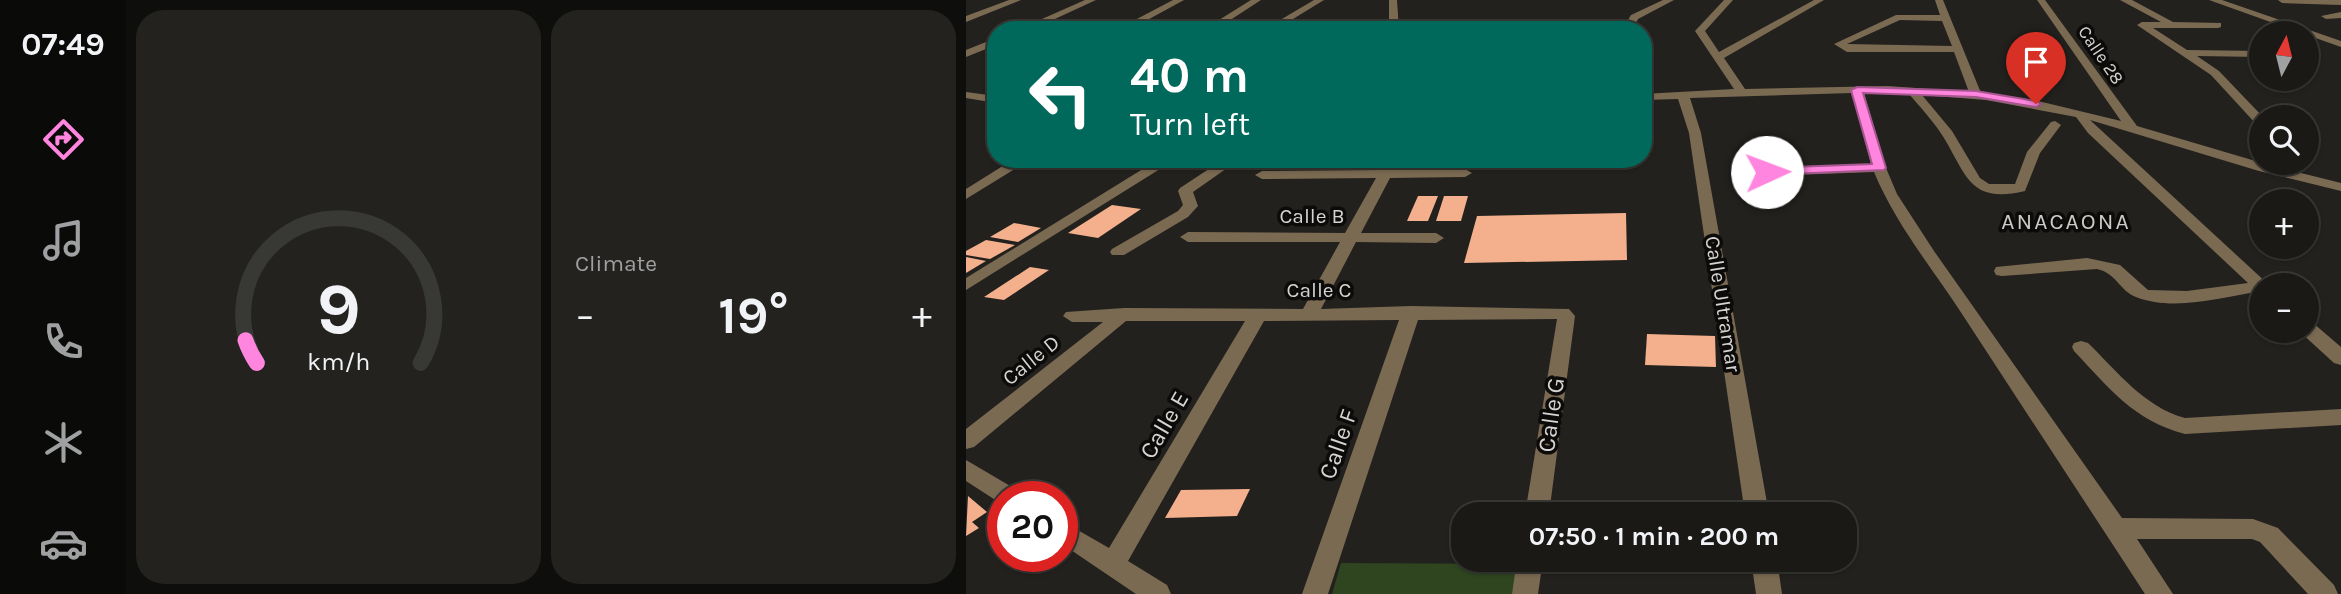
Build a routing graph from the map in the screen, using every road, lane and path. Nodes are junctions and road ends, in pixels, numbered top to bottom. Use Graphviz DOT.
graph roads {
  1 [pos="1017,0"];
  2 [pos="1092,0"];
  3 [pos="1180,0"];
  4 [pos="1257,0"];
  5 [pos="1320,0"];
  6 [pos="1393,0"];
  7 [pos="1670,0"];
  8 [pos="1729,0"];
  9 [pos="1820,0"];
  10 [pos="1940,0"];
  11 [pos="2041,0"];
  12 [pos="2124,0"];
  13 [pos="2213,0"];
  14 [pos="2282,0"];
  15 [pos="2341,2"];
  16 [pos="2341,15"];
  17 [pos="2326,16"];
  18 [pos="1946,18"];
  19 [pos="966,19"];
  20 [pos="1043,21"];
  21 [pos="1139,21"];
  22 [pos="1223,21"];
  23 [pos="1284,21"];
  24 [pos="1394,21"];
  25 [pos="1632,21"];
  26 [pos="2170,24"];
  27 [pos="2218,24"];
  28 [pos="2338,42"];
  29 [pos="987,45"];
  30 [pos="1958,50"];
  31 [pos="2184,53"];
  32 [pos="966,54"];
  33 [pos="2249,54"];
  34 [pos="1718,57"];
  35 [pos="1857,90"];
  36 [pos="1912,90"];
  37 [pos="1741,93"];
  38 [pos="1976,94"];
  39 [pos="966,95"];
  40 [pos="1683,95"];
  41 [pos="1652,97"];
  42 [pos="986,99"];
  43 [pos="966,103"];
  44 [pos="2249,109"];
  45 [pos="2082,114"];
  46 [pos="2055,125"];
  47 [pos="2133,129"];
  48 [pos="1010,168"];
  49 [pos="1154,168"];
  50 [pos="1220,168"];
  51 [pos="1388,168"];
  52 [pos="1879,168"];
  53 [pos="1767,172"];
  54 [pos="1465,173"];
  55 [pos="1262,175"];
  56 [pos="1385,175"];
  57 [pos="2310,175"];
  58 [pos="2318,183"];
  59 [pos="2341,187"];
  60 [pos="966,195"];
  61 [pos="1188,237"];
  62 [pos="1352,238"];
  63 [pos="1436,238"];
  64 [pos="1118,252"];
  65 [pos="2002,271"];
  66 [pos="2249,275"];
  67 [pos="966,285"];
  68 [pos="2249,287"];
  69 [pos="1310,312"];
  70 [pos="1411,312"];
  71 [pos="1259,313"];
  72 [pos="1124,314"];
  73 [pos="1072,316"];
  74 [pos="1566,316"];
  75 [pos="2319,339"];
  76 [pos="2081,347"];
  77 [pos="2341,358"];
  78 [pos="2341,418"];
  79 [pos="966,441"];
  80 [pos="966,470"];
  81 [pos="987,483"];
  82 [pos="1539,502"];
  83 [pos="1754,502"];
  84 [pos="2115,528"];
  85 [pos="1078,541"];
  86 [pos="1113,564"];
  87 [pos="1528,572"];
  88 [pos="1766,572"];
  89 [pos="1158,594"];
  90 [pos="1315,594"];
  91 [pos="1525,594"];
  92 [pos="1769,594"];
  93 [pos="2160,594"];
  94 [pos="2325,594"];
  1 -- 19 [label="street"];
  2 -- 20 [label="street"];
  3 -- 21 [label="street"];
  4 -- 22 [label="street"];
  5 -- 23 [label="street"];
  6 -- 24 [label="street"];
  7 -- 25 [label="street"];
  8 -- 34 [label="street"];
  9 -- 34 [label="street"];
  10 -- 18 [label="street"];
  11 -- 47 [label="street, Calle 28"];
  12 -- 26 [label="street"];
  13 -- 28 [label="street"];
  14 -- 15 [label="street"];
  16 -- 17 [label="street"];
  18 -- 30 [label="street"];
  18 -- 30 [label="street"];
  26 -- 27 [label="street"];
  26 -- 31 [label="street"];
  29 -- 32 [label="street"];
  30 -- 38 [label="street"];
  31 -- 33 [label="street"];
  31 -- 44 [label="street"];
  34 -- 37 [label="street"];
  35 -- 36 [label="street"];
  35 -- 37 [label="street"];
  35 -- 52 [label="street"];
  36 -- 38 [label="street"];
  36 -- 46 [label="street"];
  37 -- 40 [label="street"];
  38 -- 45 [label="street"];
  39 -- 42 [label="street"];
  40 -- 41 [label="street"];
  40 -- 83 [label="street, Calle Ultramar"];
  42 -- 43 [label="street"];
  45 -- 47 [label="street"];
  45 -- 66 [label="street"];
  47 -- 58 [label="street"];
  48 -- 60 [label="street"];
  49 -- 67 [label="street"];
  50 -- 64 [label="street"];
  51 -- 56 [label="street"];
  52 -- 53 [label="street"];
  52 -- 84 [label="street"];
  54 -- 56 [label="street"];
  55 -- 56 [label="street"];
  56 -- 62 [label="street"];
  57 -- 58 [label="street"];
  58 -- 59 [label="street"];
  61 -- 62 [label="street, Calle B"];
  62 -- 63 [label="street, Calle B"];
  62 -- 69 [label="street"];
  65 -- 68 [label="street"];
  69 -- 70 [label="street, Calle C"];
  69 -- 71 [label="street, Calle C"];
  70 -- 74 [label="street, Calle C"];
  70 -- 90 [label="street, Calle F"];
  71 -- 72 [label="street, Calle C"];
  71 -- 86 [label="street, Calle E"];
  72 -- 73 [label="street, Calle C"];
  72 -- 79 [label="street, Calle D"];
  74 -- 82 [label="street, Calle G"];
  75 -- 77 [label="street"];
  76 -- 78 [label="street"];
  80 -- 81 [label="street"];
  84 -- 93 [label="street"];
  84 -- 94 [label="street"];
  85 -- 86 [label="street"];
  86 -- 89 [label="street"];
  87 -- 91 [label="street"];
  88 -- 92 [label="street"];
}
